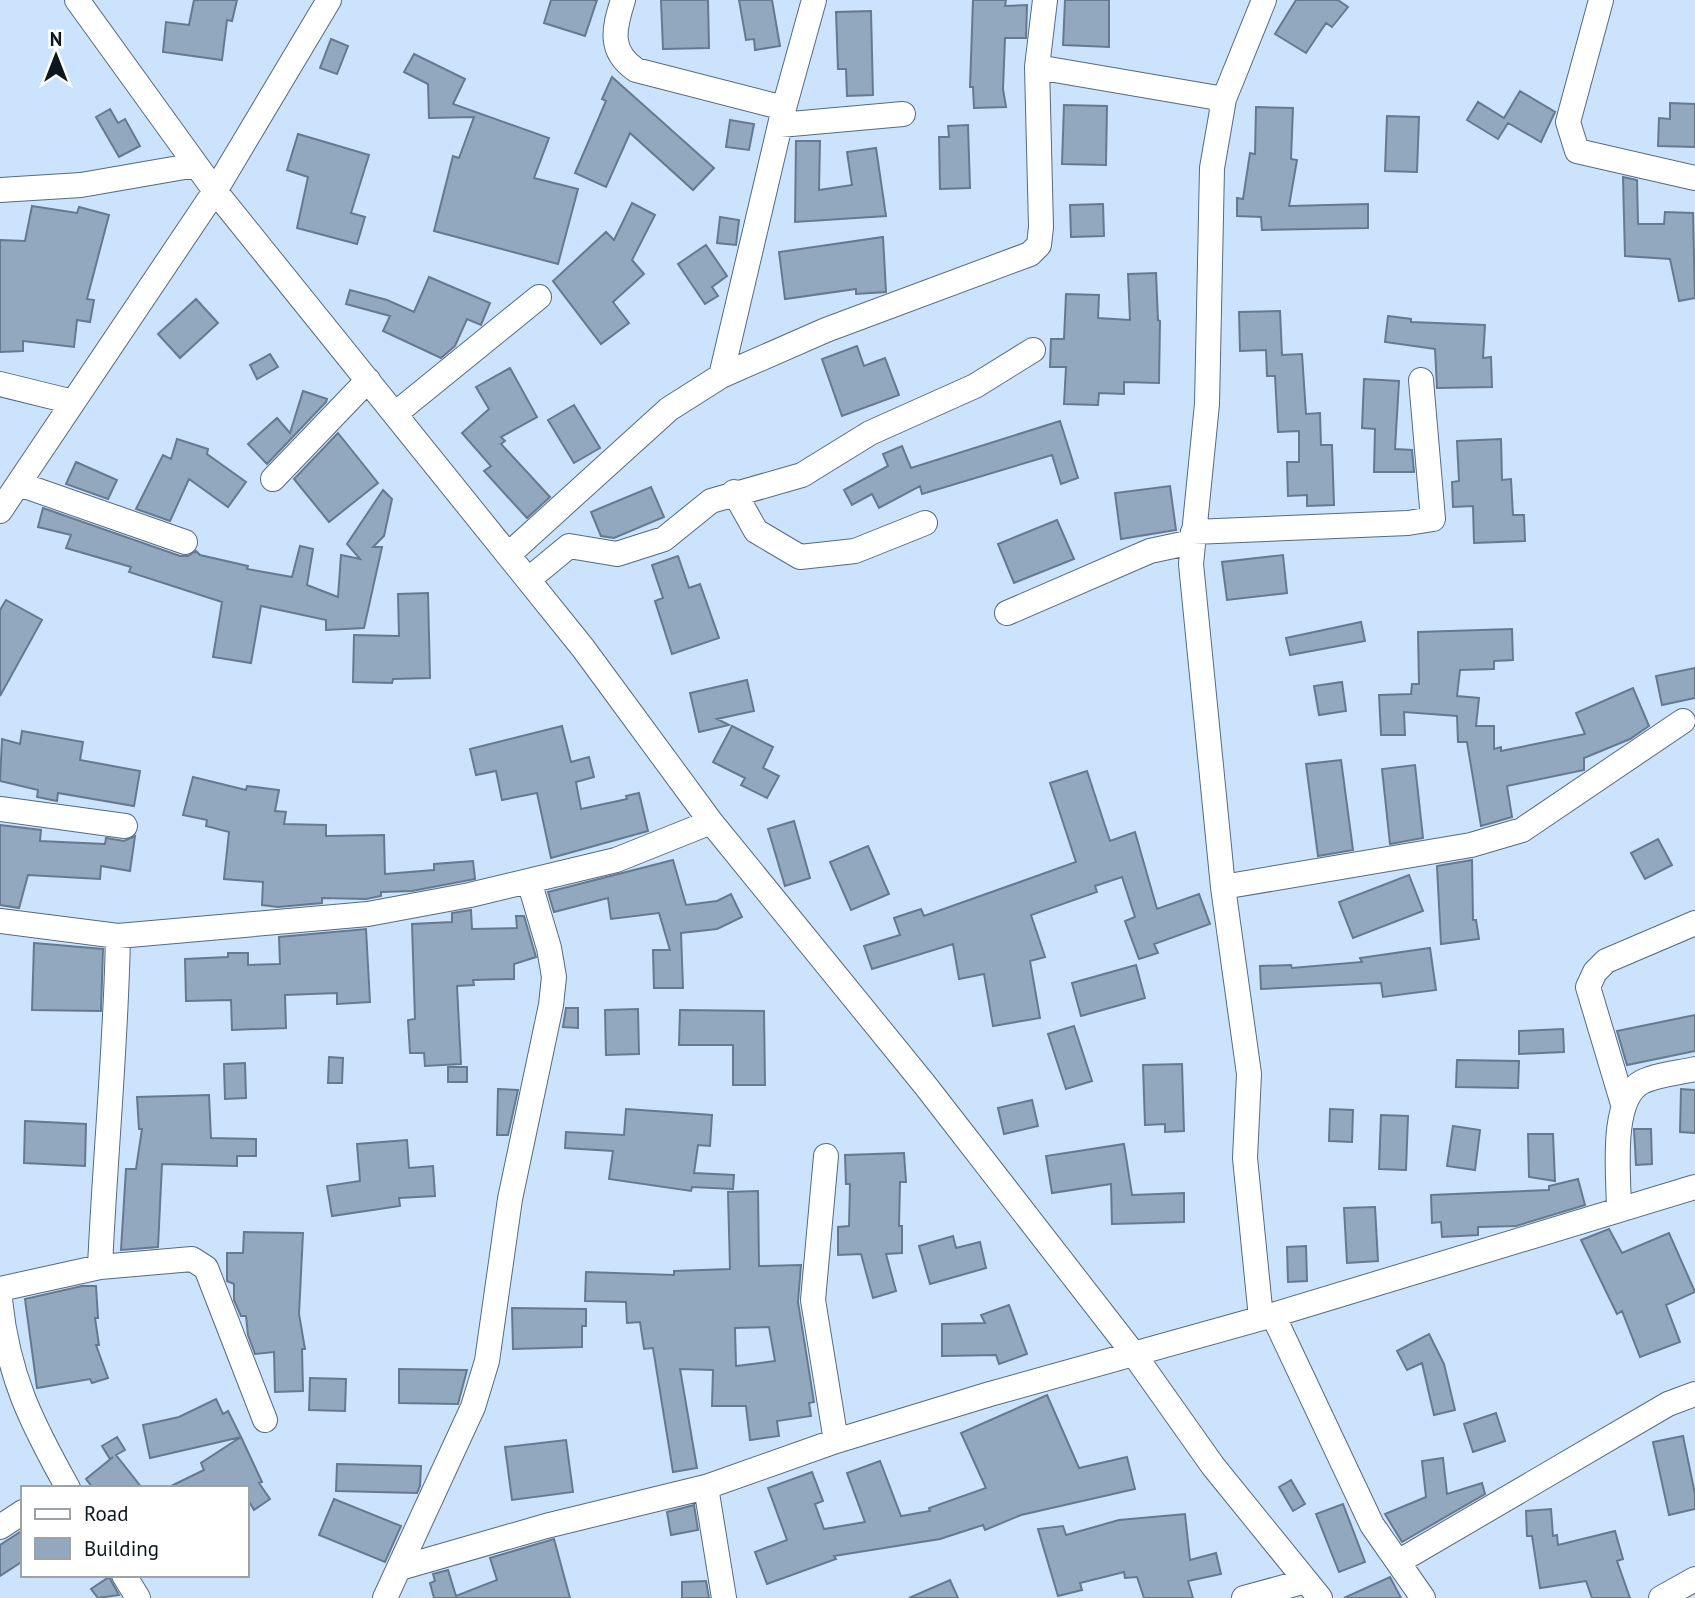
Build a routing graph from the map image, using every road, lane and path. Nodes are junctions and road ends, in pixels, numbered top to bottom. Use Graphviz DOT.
graph roads {
  1 [pos="77,0"];
  2 [pos="329,0"];
  3 [pos="623,0"];
  4 [pos="814,0"];
  5 [pos="1045,0"];
  6 [pos="1264,0"];
  7 [pos="1601,0"];
  8 [pos="1037,67"];
  9 [pos="1224,99"];
  10 [pos="903,114"];
  11 [pos="782,116"];
  12 [pos="196,165"];
  13 [pos="1695,178"];
  14 [pos="0,190"];
  15 [pos="215,191"];
  16 [pos="539,297"];
  17 [pos="1033,350"];
  18 [pos="721,376"];
  19 [pos="368,380"];
  20 [pos="1421,380"];
  21 [pos="0,384"];
  22 [pos="73,402"];
  23 [pos="395,414"];
  24 [pos="273,479"];
  25 [pos="19,484"];
  26 [pos="734,492"];
  27 [pos="0,511"];
  28 [pos="925,523"];
  29 [pos="1193,537"];
  30 [pos="185,542"];
  31 [pos="509,554"];
  32 [pos="528,579"];
  33 [pos="1007,612"];
  34 [pos="1683,721"];
  35 [pos="0,809"];
  36 [pos="711,822"];
  37 [pos="125,826"];
  38 [pos="529,881"];
  39 [pos="1223,887"];
  40 [pos="0,921"];
  41 [pos="1695,923"];
  42 [pos="118,936"];
  43 [pos="1695,1069"];
  44 [pos="1623,1104"];
  45 [pos="826,1156"];
  46 [pos="1695,1187"];
  47 [pos="1619,1210"];
  48 [pos="100,1266"];
  49 [pos="0,1289"];
  50 [pos="0,1300"];
  51 [pos="1267,1316"];
  52 [pos="1133,1353"];
  53 [pos="1695,1394"];
  54 [pos="265,1420"];
  55 [pos="836,1441"];
  56 [pos="64,1486"];
  57 [pos="706,1487"];
  58 [pos="21,1513"];
  59 [pos="0,1528"];
  60 [pos="1398,1562"];
  61 [pos="400,1568"];
  62 [pos="125,1577"];
  63 [pos="1695,1580"];
  64 [pos="1313,1589"];
  65 [pos="138,1598"];
  66 [pos="386,1598"];
  67 [pos="724,1598"];
  68 [pos="1244,1598"];
  69 [pos="1423,1598"];
  70 [pos="1661,1598"];
  1 -- 12 [label="street"];
  2 -- 15 [label="street"];
  3 -- 11 [label="street"];
  4 -- 11 [label="street"];
  5 -- 8 [label="street"];
  6 -- 9 [label="street"];
  7 -- 13 [label="street"];
  8 -- 9 [label="street"];
  8 -- 18 [label="street"];
  9 -- 29 [label="street"];
  10 -- 11 [label="street"];
  11 -- 18 [label="street"];
  12 -- 14 [label="street"];
  12 -- 15 [label="street"];
  15 -- 19 [label="street"];
  15 -- 22 [label="street"];
  16 -- 23 [label="street"];
  17 -- 26 [label="street"];
  18 -- 31 [label="street"];
  19 -- 23 [label="street"];
  19 -- 24 [label="street"];
  20 -- 29 [label="street"];
  21 -- 22 [label="street"];
  22 -- 25 [label="street"];
  23 -- 31 [label="street"];
  25 -- 27 [label="street"];
  25 -- 30 [label="street"];
  26 -- 28 [label="street"];
  26 -- 32 [label="street"];
  29 -- 33 [label="street"];
  29 -- 39 [label="street"];
  31 -- 32 [label="street"];
  32 -- 36 [label="street"];
  34 -- 39 [label="street"];
  35 -- 37 [label="street"];
  36 -- 38 [label="street"];
  36 -- 52 [label="street"];
  38 -- 42 [label="street"];
  38 -- 61 [label="street"];
  39 -- 51 [label="street"];
  40 -- 42 [label="street"];
  41 -- 44 [label="street"];
  42 -- 48 [label="street"];
  43 -- 44 [label="street"];
  44 -- 47 [label="street"];
  45 -- 55 [label="street"];
  46 -- 47 [label="street"];
  47 -- 51 [label="street"];
  48 -- 49 [label="street"];
  48 -- 54 [label="street"];
  50 -- 56 [label="street"];
  51 -- 52 [label="street"];
  51 -- 60 [label="street"];
  52 -- 55 [label="street"];
  52 -- 64 [label="street"];
  53 -- 60 [label="street"];
  55 -- 57 [label="street"];
  57 -- 61 [label="street"];
  57 -- 67 [label="street"];
  58 -- 59 [label="street"];
  60 -- 69 [label="street"];
  61 -- 66 [label="street"];
  62 -- 65 [label="street"];
  63 -- 70 [label="street"];
  64 -- 68 [label="street"];
}
